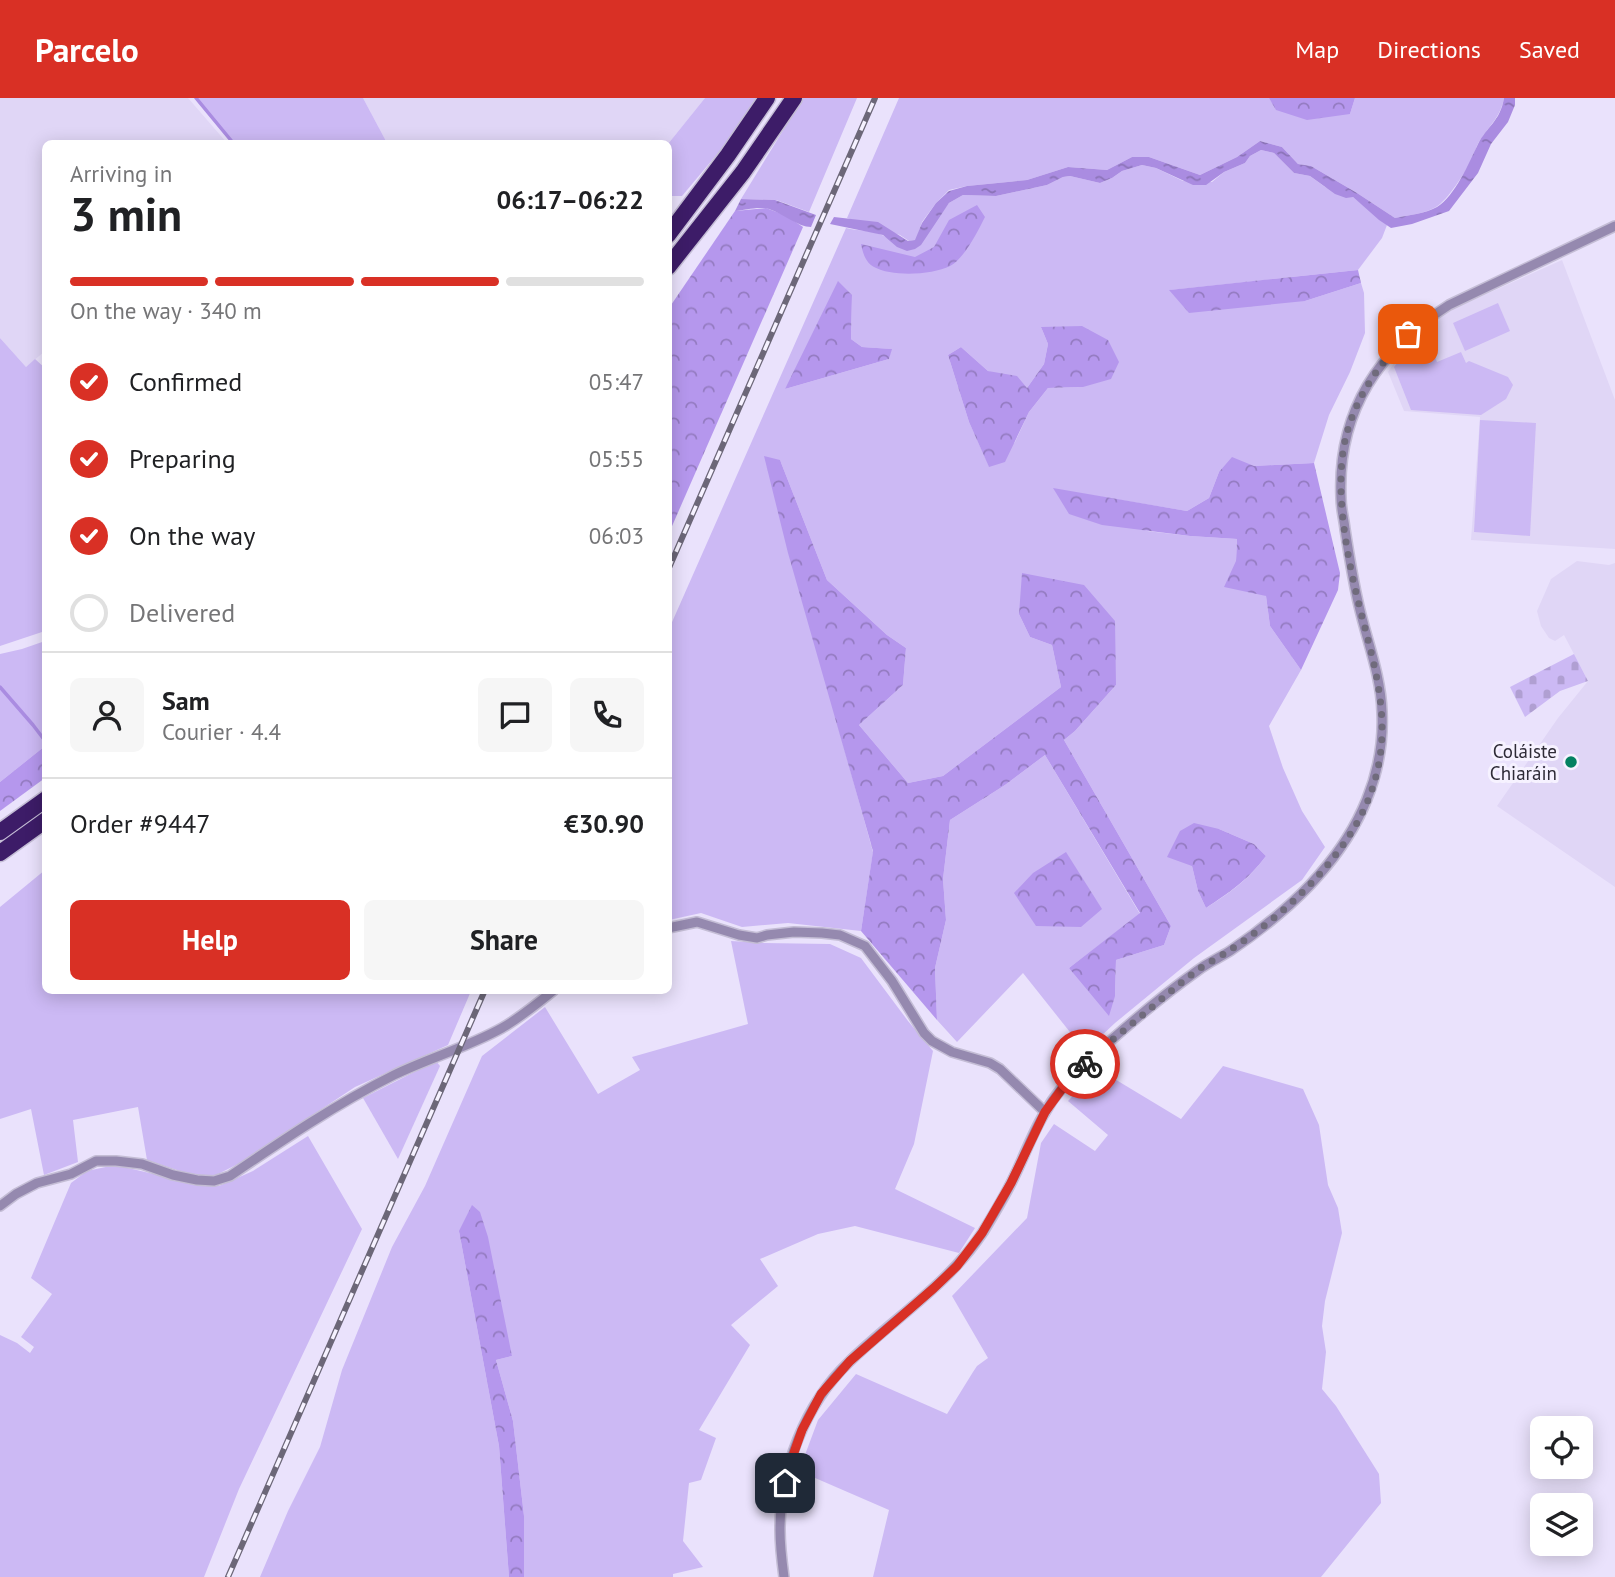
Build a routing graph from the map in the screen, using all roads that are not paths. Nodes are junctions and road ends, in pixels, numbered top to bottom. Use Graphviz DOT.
graph roads {
  1 [pos="767,98"];
  2 [pos="794,98"];
  3 [pos="1615,226"];
  4 [pos="672,230"];
  5 [pos="672,262"];
  6 [pos="42,802"];
  7 [pos="42,823"];
  8 [pos="0,832"];
  9 [pos="0,853"];
  10 [pos="672,927"];
  11 [pos="549,994"];
  12 [pos="1045,1112"];
  13 [pos="0,1206"];
  14 [pos="784,1577"];
  1 -- 4 [label="highway"];
  2 -- 5 [label="highway"];
  3 -- 12 [label="street"];
  6 -- 8 [label="highway"];
  7 -- 9 [label="highway"];
  10 -- 12 [label="street"];
  11 -- 13 [label="street"];
  12 -- 14 [label="street"];
}
